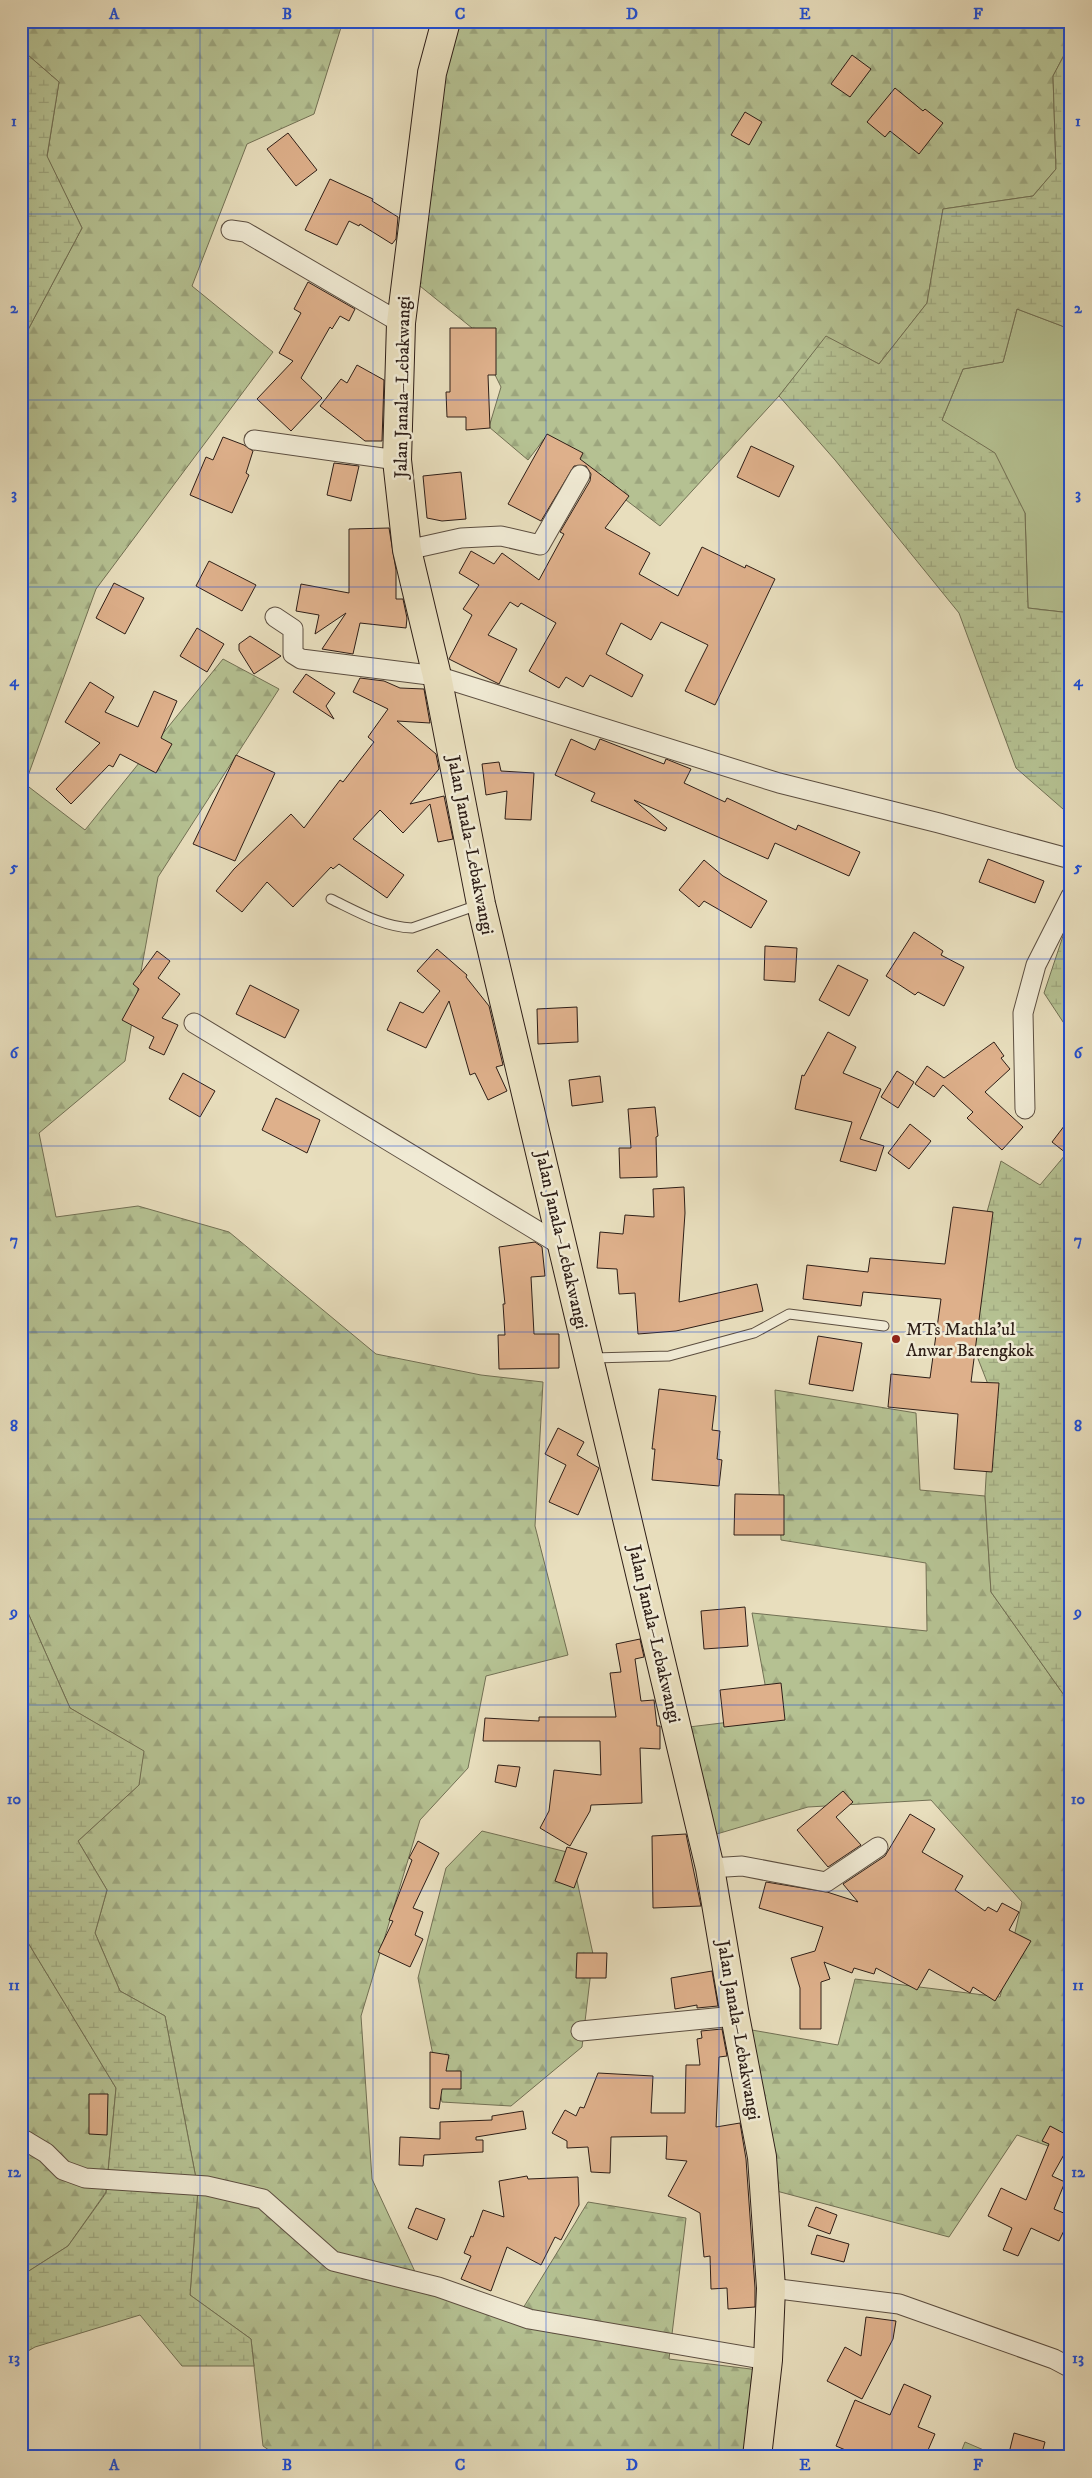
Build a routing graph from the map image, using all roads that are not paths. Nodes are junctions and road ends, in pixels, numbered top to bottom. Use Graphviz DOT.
graph roads {
  1 [pos="446,21"];
  2 [pos="231,230"];
  3 [pos="401,323"];
  4 [pos="254,440"];
  5 [pos="397,460"];
  6 [pos="580,475"];
  7 [pos="407,550"];
  8 [pos="275,618"];
  9 [pos="437,676"];
  10 [pos="1071,859"];
  11 [pos="1071,896"];
  12 [pos="331,899"];
  13 [pos="481,904"];
  14 [pos="194,1023"];
  15 [pos="1025,1110"];
  16 [pos="564,1247"];
  17 [pos="884,1326"];
  18 [pos="590,1358"];
  19 [pos="878,1847"];
  20 [pos="710,1868"];
  21 [pos="735,2016"];
  22 [pos="581,2031"];
  23 [pos="21,2138"];
  24 [pos="771,2288"];
  25 [pos="768,2360"];
  26 [pos="1071,2368"];
  27 [pos="758,2457"];
  1 -- 3 [label="main road, Jalan Janala–Lebakwangi"];
  2 -- 3 [label="street"];
  3 -- 5 [label="main road, Jalan Janala–Lebakwangi"];
  4 -- 5 [label="street"];
  5 -- 7 [label="main road, Jalan Janala–Lebakwangi"];
  6 -- 7 [label="street"];
  7 -- 9 [label="main road, Jalan Janala–Lebakwangi"];
  8 -- 9 [label="street"];
  9 -- 10 [label="street"];
  9 -- 13 [label="main road, Jalan Janala–Lebakwangi"];
  11 -- 15 [label="street"];
  12 -- 13 [label="lane"];
  13 -- 16 [label="main road, Jalan Janala–Lebakwangi"];
  14 -- 16 [label="street"];
  16 -- 18 [label="main road, Jalan Janala–Lebakwangi"];
  17 -- 18 [label="lane"];
  18 -- 20 [label="main road, Jalan Janala–Lebakwangi"];
  19 -- 20 [label="street"];
  20 -- 21 [label="main road, Jalan Janala–Lebakwangi"];
  21 -- 22 [label="street"];
  21 -- 24 [label="main road, Jalan Janala–Lebakwangi"];
  23 -- 25 [label="street"];
  24 -- 25 [label="main road, Jalan Janala–Lebakwangi"];
  24 -- 26 [label="street"];
  25 -- 27 [label="main road, Jalan Janala–Lebakwangi"];
}
